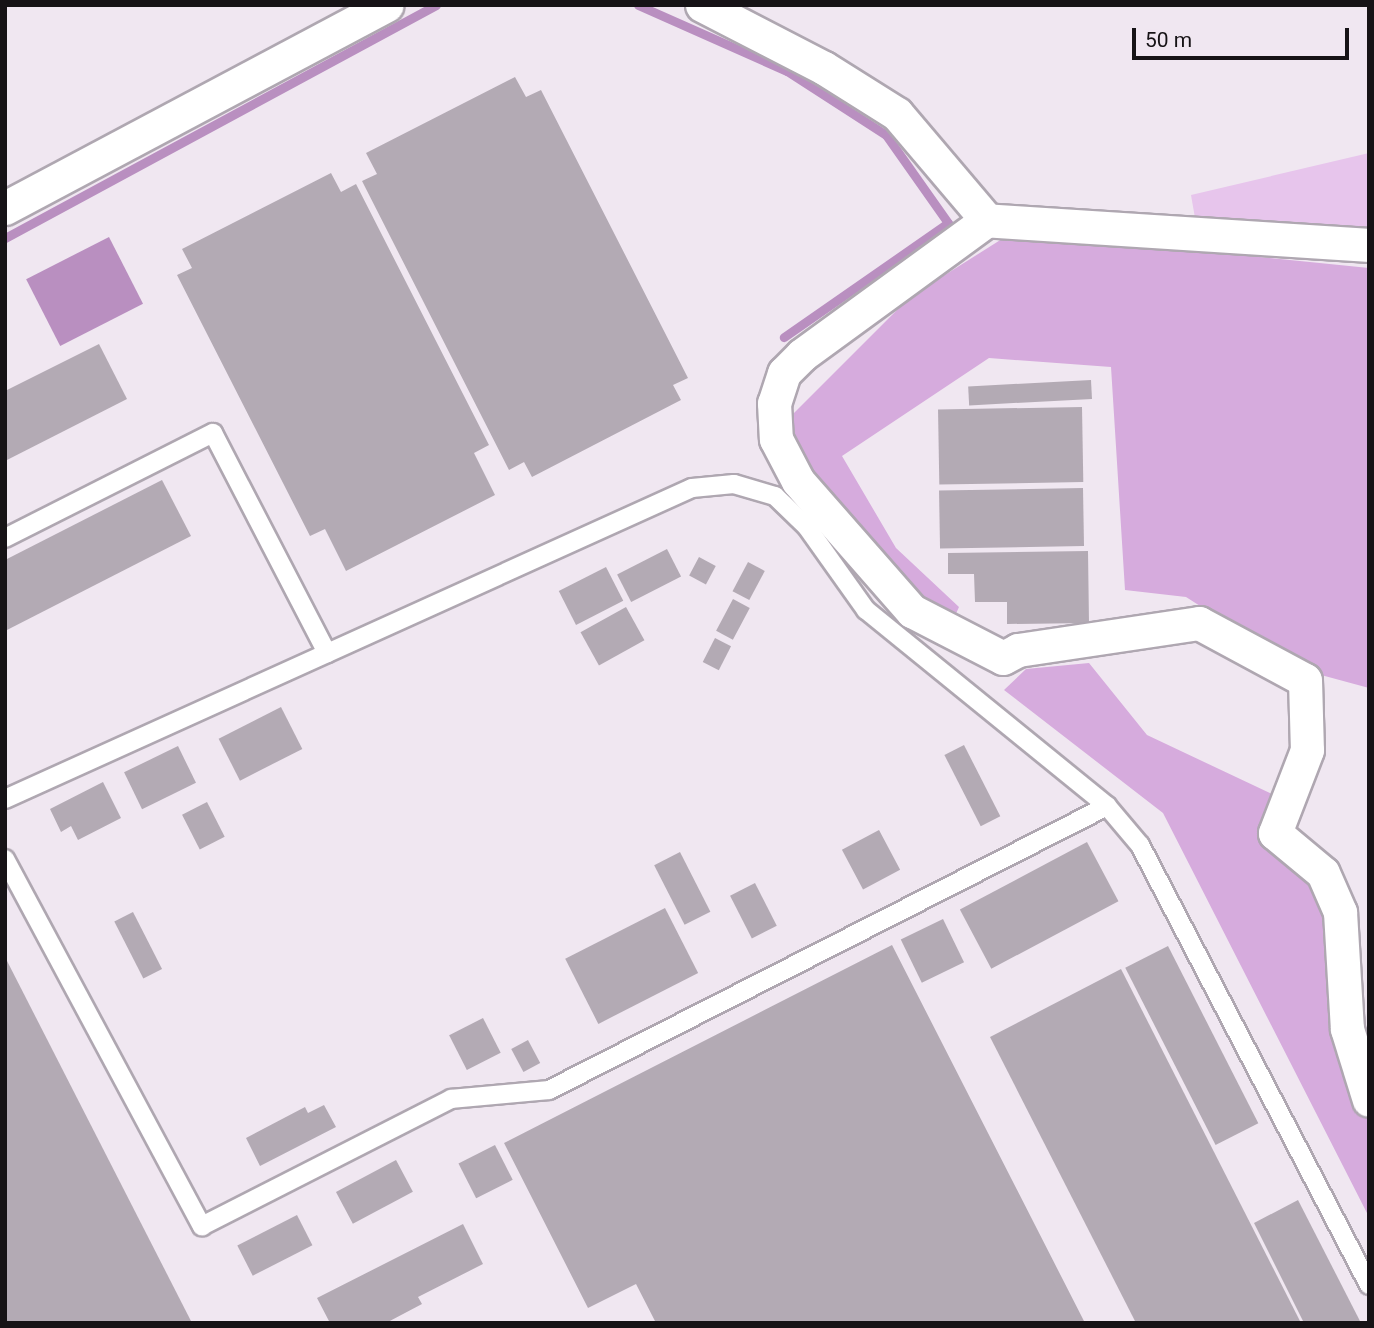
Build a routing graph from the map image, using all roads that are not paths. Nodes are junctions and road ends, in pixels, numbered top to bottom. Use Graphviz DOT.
graph roads {
  1 [pos="386,5"];
  2 [pos="702,5"];
  3 [pos="5,208"];
  4 [pos="987,220"];
  5 [pos="1369,245"];
  6 [pos="5,538"];
  7 [pos="327,653"];
  8 [pos="5,799"];
  9 [pos="1107,806"];
  10 [pos="5,859"];
  11 [pos="1369,1100"];
  12 [pos="1369,1285"];
  1 -- 3 [label="street"];
  2 -- 4 [label="street"];
  4 -- 5 [label="street"];
  4 -- 11 [label="street"];
  6 -- 7 [label="lane"];
  7 -- 8 [label="lane"];
  7 -- 9 [label="lane"];
  9 -- 10 [label="lane"];
  9 -- 12 [label="lane"];
}
